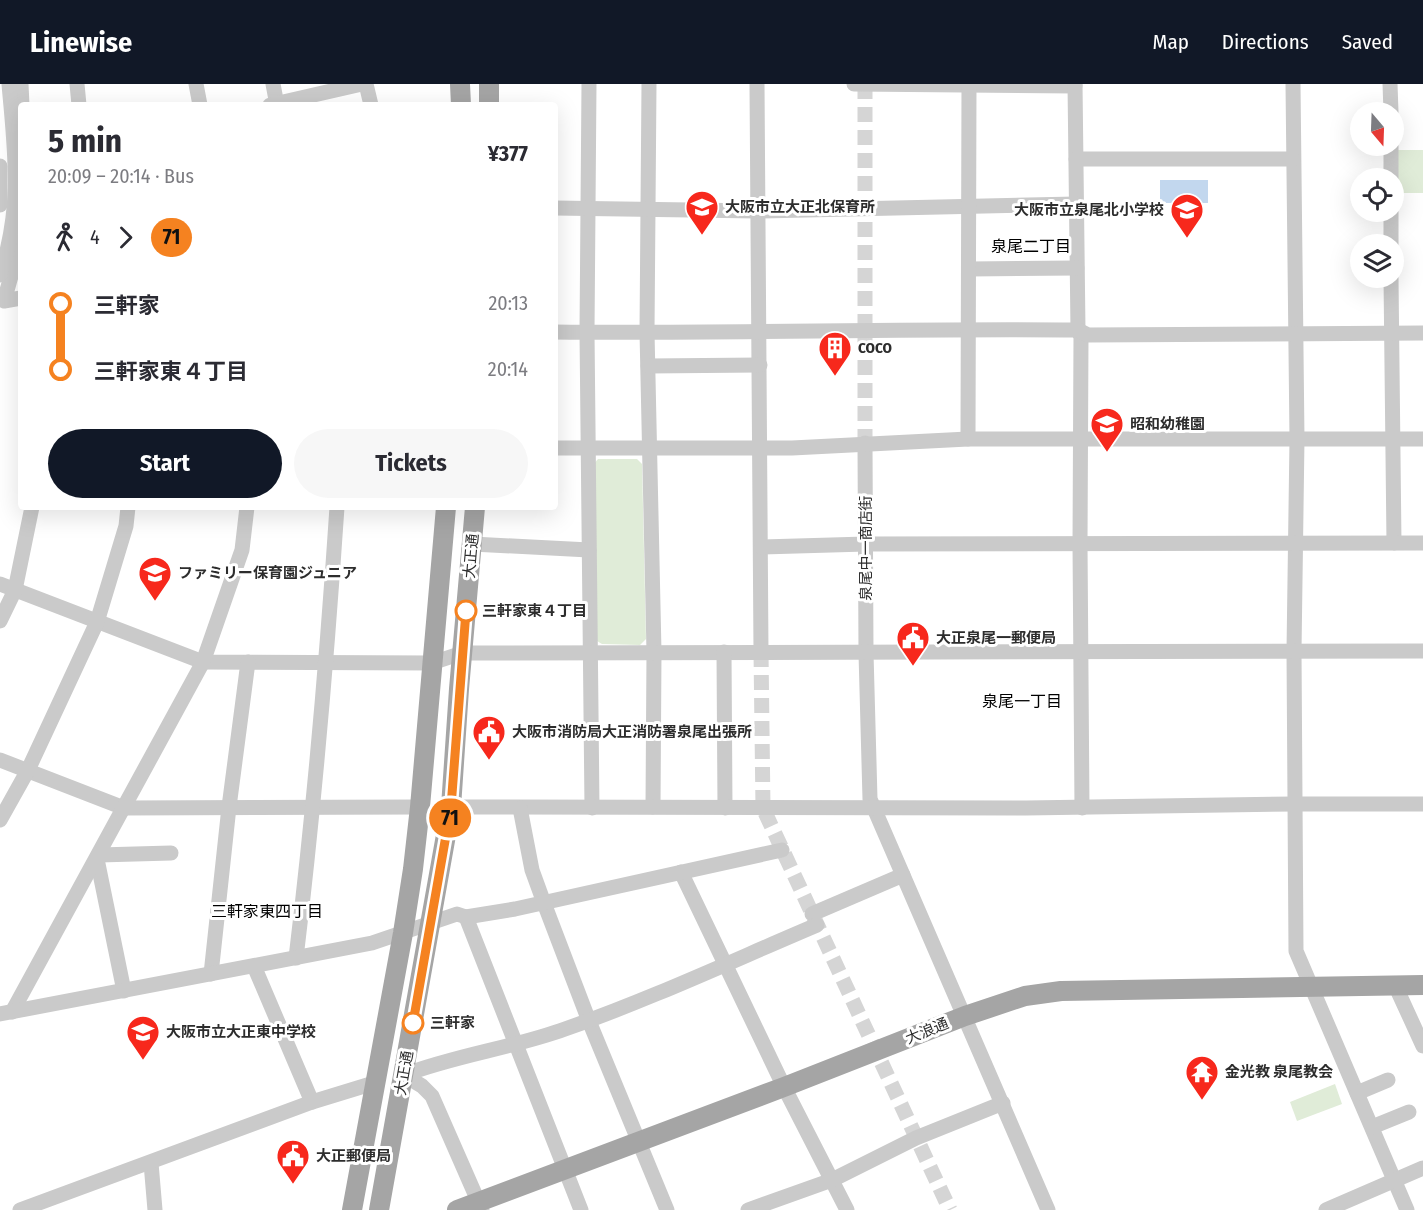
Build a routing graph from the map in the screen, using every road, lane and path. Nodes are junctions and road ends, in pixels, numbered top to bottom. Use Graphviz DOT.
graph roads {
  1 [pos="9,84"];
  2 [pos="21,84"];
  3 [pos="77,84"];
  4 [pos="196,84"];
  5 [pos="273,84"];
  6 [pos="364,84"];
  7 [pos="460,84"];
  8 [pos="489,84"];
  9 [pos="589,84"];
  10 [pos="649,84"];
  11 [pos="757,84"];
  12 [pos="854,84"];
  13 [pos="1293,84"];
  14 [pos="1390,84"];
  15 [pos="969,85"];
  16 [pos="1075,85"];
  17 [pos="321,94"];
  18 [pos="22,102"];
  19 [pos="79,102"];
  20 [pos="199,102"];
  21 [pos="274,102"];
  22 [pos="283,102"];
  23 [pos="370,102"];
  24 [pos="461,102"];
  25 [pos="489,102"];
  26 [pos="1391,102"];
  27 [pos="1076,159"];
  28 [pos="1293,159"];
  29 [pos="0,166"];
  30 [pos="1076,204"];
  31 [pos="0,205"];
  32 [pos="969,206"];
  33 [pos="558,208"];
  34 [pos="588,208"];
  35 [pos="648,210"];
  36 [pos="758,211"];
  37 [pos="18,252"];
  38 [pos="1077,268"];
  39 [pos="969,269"];
  40 [pos="0,275"];
  41 [pos="1391,288"];
  42 [pos="18,299"];
  43 [pos="969,329"];
  44 [pos="1078,330"];
  45 [pos="558,332"];
  46 [pos="587,332"];
  47 [pos="647,332"];
  48 [pos="760,333"];
  49 [pos="1390,333"];
  50 [pos="1423,333"];
  51 [pos="1294,335"];
  52 [pos="760,365"];
  53 [pos="648,366"];
  54 [pos="1392,439"];
  55 [pos="1423,439"];
  56 [pos="968,440"];
  57 [pos="1296,440"];
  58 [pos="1080,441"];
  59 [pos="866,443"];
  60 [pos="558,448"];
  61 [pos="587,448"];
  62 [pos="649,448"];
  63 [pos="760,448"];
  64 [pos="31,510"];
  65 [pos="128,510"];
  66 [pos="247,510"];
  67 [pos="337,510"];
  68 [pos="446,510"];
  69 [pos="475,510"];
  70 [pos="1394,543"];
  71 [pos="1423,543"];
  72 [pos="472,544"];
  73 [pos="866,544"];
  74 [pos="1080,544"];
  75 [pos="1296,544"];
  76 [pos="762,547"];
  77 [pos="589,550"];
  78 [pos="0,584"];
  79 [pos="15,590"];
  80 [pos="0,621"];
  81 [pos="97,622"];
  82 [pos="1294,651"];
  83 [pos="1423,651"];
  84 [pos="590,652"];
  85 [pos="654,652"];
  86 [pos="724,652"];
  87 [pos="761,652"];
  88 [pos="1081,652"];
  89 [pos="462,653"];
  90 [pos="866,653"];
  91 [pos="203,662"];
  92 [pos="248,662"];
  93 [pos="327,663"];
  94 [pos="432,663"];
  95 [pos="0,760"];
  96 [pos="28,770"];
  97 [pos="1294,804"];
  98 [pos="1423,804"];
  99 [pos="229,807"];
  100 [pos="420,807"];
  101 [pos="451,807"];
  102 [pos="653,807"];
  103 [pos="873,807"];
  104 [pos="124,808"];
  105 [pos="314,808"];
  106 [pos="520,808"];
  107 [pos="592,808"];
  108 [pos="725,808"];
  109 [pos="1082,808"];
  110 [pos="0,820"];
  111 [pos="782,850"];
  112 [pos="171,854"];
  113 [pos="98,857"];
  114 [pos="681,872"];
  115 [pos="903,875"];
  116 [pos="544,903"];
  117 [pos="466,917"];
  118 [pos="431,923"];
  119 [pos="403,933"];
  120 [pos="296,958"];
  121 [pos="725,964"];
  122 [pos="254,966"];
  123 [pos="211,974"];
  124 [pos="1395,985"];
  125 [pos="1423,985"];
  126 [pos="1311,986"];
  127 [pos="124,991"];
  128 [pos="6,1013"];
  129 [pos="965,1016"];
  130 [pos="589,1021"];
  131 [pos="515,1044"];
  132 [pos="1423,1046"];
  133 [pos="404,1076"];
  134 [pos="1388,1080"];
  135 [pos="374,1083"];
  136 [pos="784,1087"];
  137 [pos="1357,1093"];
  138 [pos="312,1102"];
  139 [pos="1003,1103"];
  140 [pos="1409,1112"];
  141 [pos="1372,1127"];
  142 [pos="640,1141"];
  143 [pos="152,1163"];
  144 [pos="1423,1168"];
  145 [pos="564,1170"];
  146 [pos="832,1180"];
  147 [pos="1394,1181"];
  148 [pos="480,1206"];
  149 [pos="20,1210"];
  150 [pos="154,1210"];
  151 [pos="352,1210"];
  152 [pos="379,1210"];
  153 [pos="457,1210"];
  154 [pos="581,1210"];
  155 [pos="667,1210"];
  156 [pos="748,1210"];
  157 [pos="847,1210"];
  158 [pos="1048,1210"];
  159 [pos="1326,1210"];
  160 [pos="1407,1210"];
  1 -- 40 [label="street"];
  2 -- 18 [label="street"];
  3 -- 19 [label="street"];
  4 -- 20 [label="street"];
  5 -- 21 [label="street"];
  6 -- 17 [label="street"];
  6 -- 23 [label="street"];
  7 -- 24 [label="main road"];
  8 -- 25 [label="main road"];
  9 -- 34 [label="street"];
  10 -- 35 [label="street"];
  11 -- 36 [label="street"];
  12 -- 15 [label="street"];
  13 -- 28 [label="street"];
  14 -- 26 [label="street"];
  15 -- 16 [label="street"];
  15 -- 32 [label="street"];
  16 -- 27 [label="street"];
  17 -- 22 [label="street"];
  27 -- 28 [label="street"];
  27 -- 30 [label="street"];
  28 -- 51 [label="street"];
  29 -- 31 [label="street"];
  30 -- 32 [label="street"];
  30 -- 38 [label="street"];
  32 -- 36 [label="street"];
  32 -- 39 [label="street"];
  33 -- 34 [label="street"];
  34 -- 35 [label="street"];
  34 -- 46 [label="street"];
  35 -- 36 [label="street"];
  35 -- 47 [label="street"];
  36 -- 48 [label="street"];
  37 -- 42 [label="street"];
  38 -- 39 [label="street"];
  38 -- 44 [label="street"];
  39 -- 43 [label="street"];
  41 -- 49 [label="street"];
  43 -- 44 [label="street"];
  43 -- 48 [label="street"];
  43 -- 56 [label="street"];
  44 -- 51 [label="street"];
  44 -- 58 [label="street"];
  45 -- 46 [label="street"];
  46 -- 47 [label="street"];
  46 -- 61 [label="street"];
  47 -- 48 [label="street"];
  47 -- 53 [label="street"];
  48 -- 52 [label="street"];
  49 -- 50 [label="street"];
  49 -- 51 [label="street"];
  49 -- 54 [label="street"];
  51 -- 57 [label="street"];
  52 -- 53 [label="street"];
  52 -- 63 [label="street"];
  53 -- 62 [label="street"];
  54 -- 55 [label="street"];
  54 -- 57 [label="street"];
  54 -- 70 [label="street"];
  56 -- 58 [label="street"];
  56 -- 59 [label="street"];
  57 -- 58 [label="street"];
  57 -- 75 [label="street"];
  58 -- 74 [label="street"];
  59 -- 63 [label="street"];
  59 -- 73 [label="street, 泉尾中一商店街"];
  60 -- 61 [label="street"];
  61 -- 62 [label="street"];
  61 -- 77 [label="street"];
  62 -- 63 [label="street"];
  62 -- 85 [label="street"];
  63 -- 76 [label="street"];
  64 -- 79 [label="street"];
  65 -- 81 [label="street"];
  66 -- 91 [label="street"];
  67 -- 93 [label="street"];
  68 -- 94 [label="main road, 大正通"];
  69 -- 72 [label="main road, 大正通"];
  70 -- 71 [label="street"];
  70 -- 75 [label="street"];
  72 -- 77 [label="street"];
  72 -- 89 [label="main road, 大正通"];
  73 -- 74 [label="street"];
  73 -- 76 [label="street"];
  73 -- 90 [label="street, 泉尾中一商店街"];
  74 -- 75 [label="street"];
  74 -- 88 [label="street"];
  75 -- 82 [label="street"];
  76 -- 87 [label="street"];
  77 -- 84 [label="street"];
  78 -- 79 [label="street"];
  79 -- 80 [label="street"];
  79 -- 81 [label="street"];
  81 -- 91 [label="street"];
  81 -- 96 [label="street"];
  82 -- 83 [label="street"];
  82 -- 88 [label="street"];
  82 -- 97 [label="street"];
  84 -- 85 [label="street"];
  84 -- 89 [label="street"];
  84 -- 107 [label="street"];
  85 -- 86 [label="street"];
  85 -- 102 [label="street"];
  86 -- 87 [label="street"];
  86 -- 108 [label="street"];
  87 -- 90 [label="street"];
  88 -- 90 [label="street"];
  88 -- 109 [label="street"];
  89 -- 94 [label="street"];
  89 -- 101 [label="main road, 大正通"];
  90 -- 103 [label="street, 泉尾中一商店街"];
  91 -- 92 [label="street"];
  91 -- 104 [label="street"];
  92 -- 93 [label="street"];
  92 -- 99 [label="street"];
  93 -- 94 [label="street"];
  93 -- 105 [label="street"];
  94 -- 100 [label="main road, 大正通"];
  95 -- 96 [label="street"];
  96 -- 104 [label="street"];
  96 -- 110 [label="street"];
  97 -- 98 [label="street"];
  97 -- 109 [label="street"];
  97 -- 126 [label="street"];
  99 -- 104 [label="street"];
  99 -- 105 [label="street"];
  99 -- 123 [label="street"];
  100 -- 105 [label="street"];
  100 -- 119 [label="main road, 大正通"];
  101 -- 106 [label="street"];
  101 -- 118 [label="main road, 大正通"];
  102 -- 107 [label="street"];
  102 -- 108 [label="street"];
  103 -- 108 [label="street"];
  103 -- 109 [label="street"];
  103 -- 115 [label="street, 泉尾中一商店街"];
  104 -- 113 [label="street"];
  105 -- 120 [label="street"];
  106 -- 107 [label="street"];
  106 -- 116 [label="street"];
  111 -- 114 [label="street"];
  112 -- 113 [label="street"];
  113 -- 127 [label="street"];
  113 -- 128 [label="street"];
  114 -- 116 [label="street"];
  114 -- 121 [label="street"];
  115 -- 121 [label="street"];
  115 -- 129 [label="street, 泉尾中一商店街"];
  116 -- 117 [label="street"];
  116 -- 130 [label="street"];
  117 -- 118 [label="street"];
  117 -- 131 [label="street"];
  118 -- 119 [label="street"];
  118 -- 133 [label="main road, 大正通"];
  119 -- 120 [label="street"];
  119 -- 135 [label="main road, 大正通"];
  120 -- 122 [label="street"];
  121 -- 130 [label="street"];
  121 -- 136 [label="street"];
  122 -- 123 [label="street"];
  122 -- 138 [label="street"];
  123 -- 127 [label="street"];
  124 -- 125 [label="main road, 大浪通"];
  124 -- 126 [label="main road, 大浪通"];
  124 -- 132 [label="street"];
  126 -- 129 [label="main road, 大浪通"];
  126 -- 137 [label="street"];
  127 -- 128 [label="street"];
  129 -- 136 [label="main road, 大浪通"];
  129 -- 139 [label="street, 泉尾中一商店街"];
  130 -- 131 [label="street"];
  130 -- 142 [label="street"];
  131 -- 133 [label="street"];
  131 -- 145 [label="street"];
  133 -- 148 [label="street"];
  133 -- 152 [label="main road, 大正通"];
  134 -- 137 [label="street"];
  135 -- 138 [label="street"];
  135 -- 151 [label="main road, 大正通"];
  136 -- 142 [label="main road, 大浪通"];
  136 -- 146 [label="street"];
  137 -- 141 [label="street"];
  138 -- 143 [label="street"];
  139 -- 146 [label="street"];
  139 -- 158 [label="street, 泉尾中一商店街"];
  140 -- 141 [label="street"];
  141 -- 147 [label="street"];
  142 -- 145 [label="main road, 大浪通"];
  142 -- 155 [label="street"];
  143 -- 149 [label="street"];
  143 -- 150 [label="street"];
  144 -- 147 [label="street"];
  145 -- 148 [label="main road, 大浪通"];
  145 -- 154 [label="street"];
  146 -- 156 [label="street"];
  146 -- 157 [label="street"];
  147 -- 159 [label="street"];
  147 -- 160 [label="street"];
  148 -- 153 [label="main road, 大浪通"];
}
